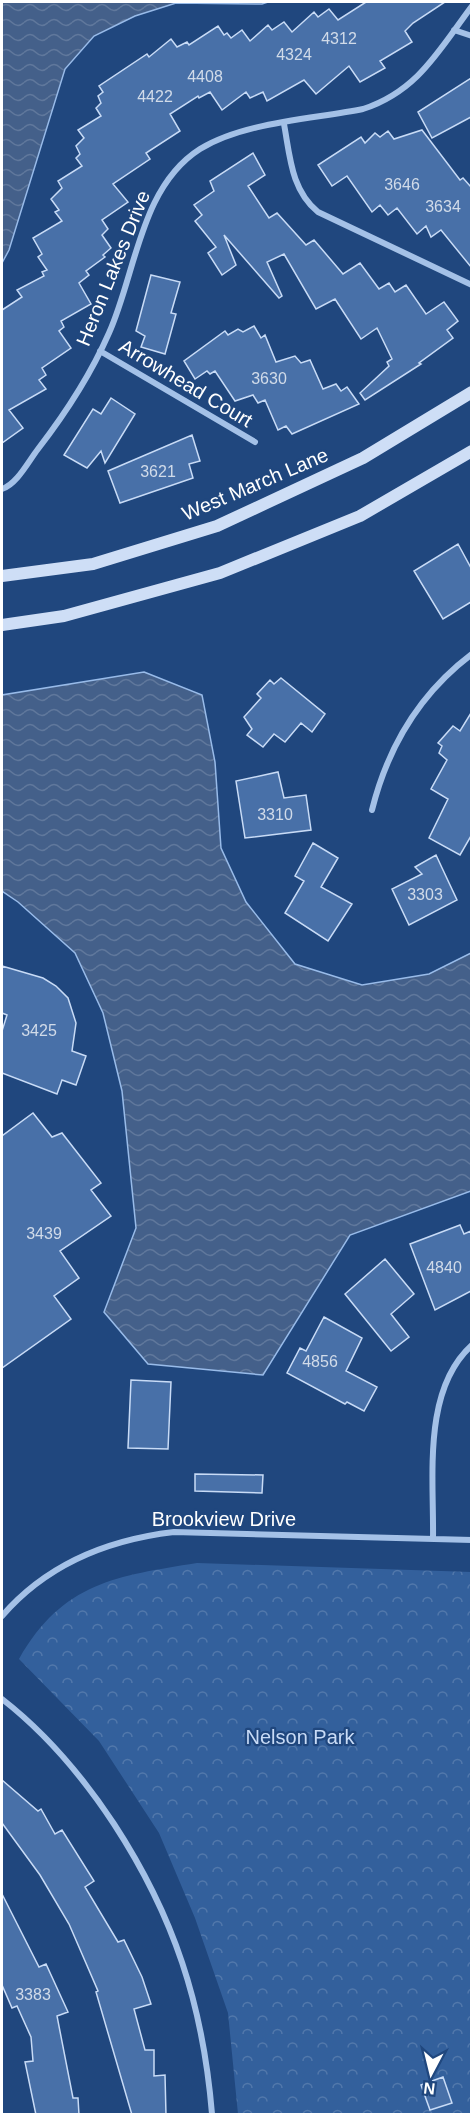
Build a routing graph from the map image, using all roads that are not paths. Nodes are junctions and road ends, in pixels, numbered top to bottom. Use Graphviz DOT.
graph roads {
  1 [pos="471,6"];
  2 [pos="454,30"];
  3 [pos="471,36"];
  4 [pos="284,124"];
  5 [pos="471,285"];
  6 [pos="100,351"];
  7 [pos="471,392"];
  8 [pos="255,442"];
  9 [pos="471,451"];
  10 [pos="2,489"];
  11 [pos="2,576"];
  12 [pos="2,625"];
  13 [pos="471,654"];
  14 [pos="372,810"];
  15 [pos="471,1345"];
  16 [pos="433,1539"];
  17 [pos="471,1540"];
  18 [pos="2,1616"];
  19 [pos="2,1699"];
  20 [pos="212,2115"];
  1 -- 2 [label="street, Heron Lakes Drive"];
  2 -- 3 [label="street"];
  2 -- 4 [label="street, Heron Lakes Drive"];
  4 -- 5 [label="street"];
  4 -- 6 [label="street, Heron Lakes Drive"];
  6 -- 8 [label="street, Arrowhead Court"];
  6 -- 10 [label="street, Heron Lakes Drive"];
  7 -- 11 [label="main road, West March Lane"];
  9 -- 12 [label="main road"];
  13 -- 14 [label="street"];
  15 -- 16 [label="street"];
  16 -- 17 [label="street, Brookview Drive"];
  16 -- 18 [label="street, Brookview Drive"];
  19 -- 20 [label="street"];
}
